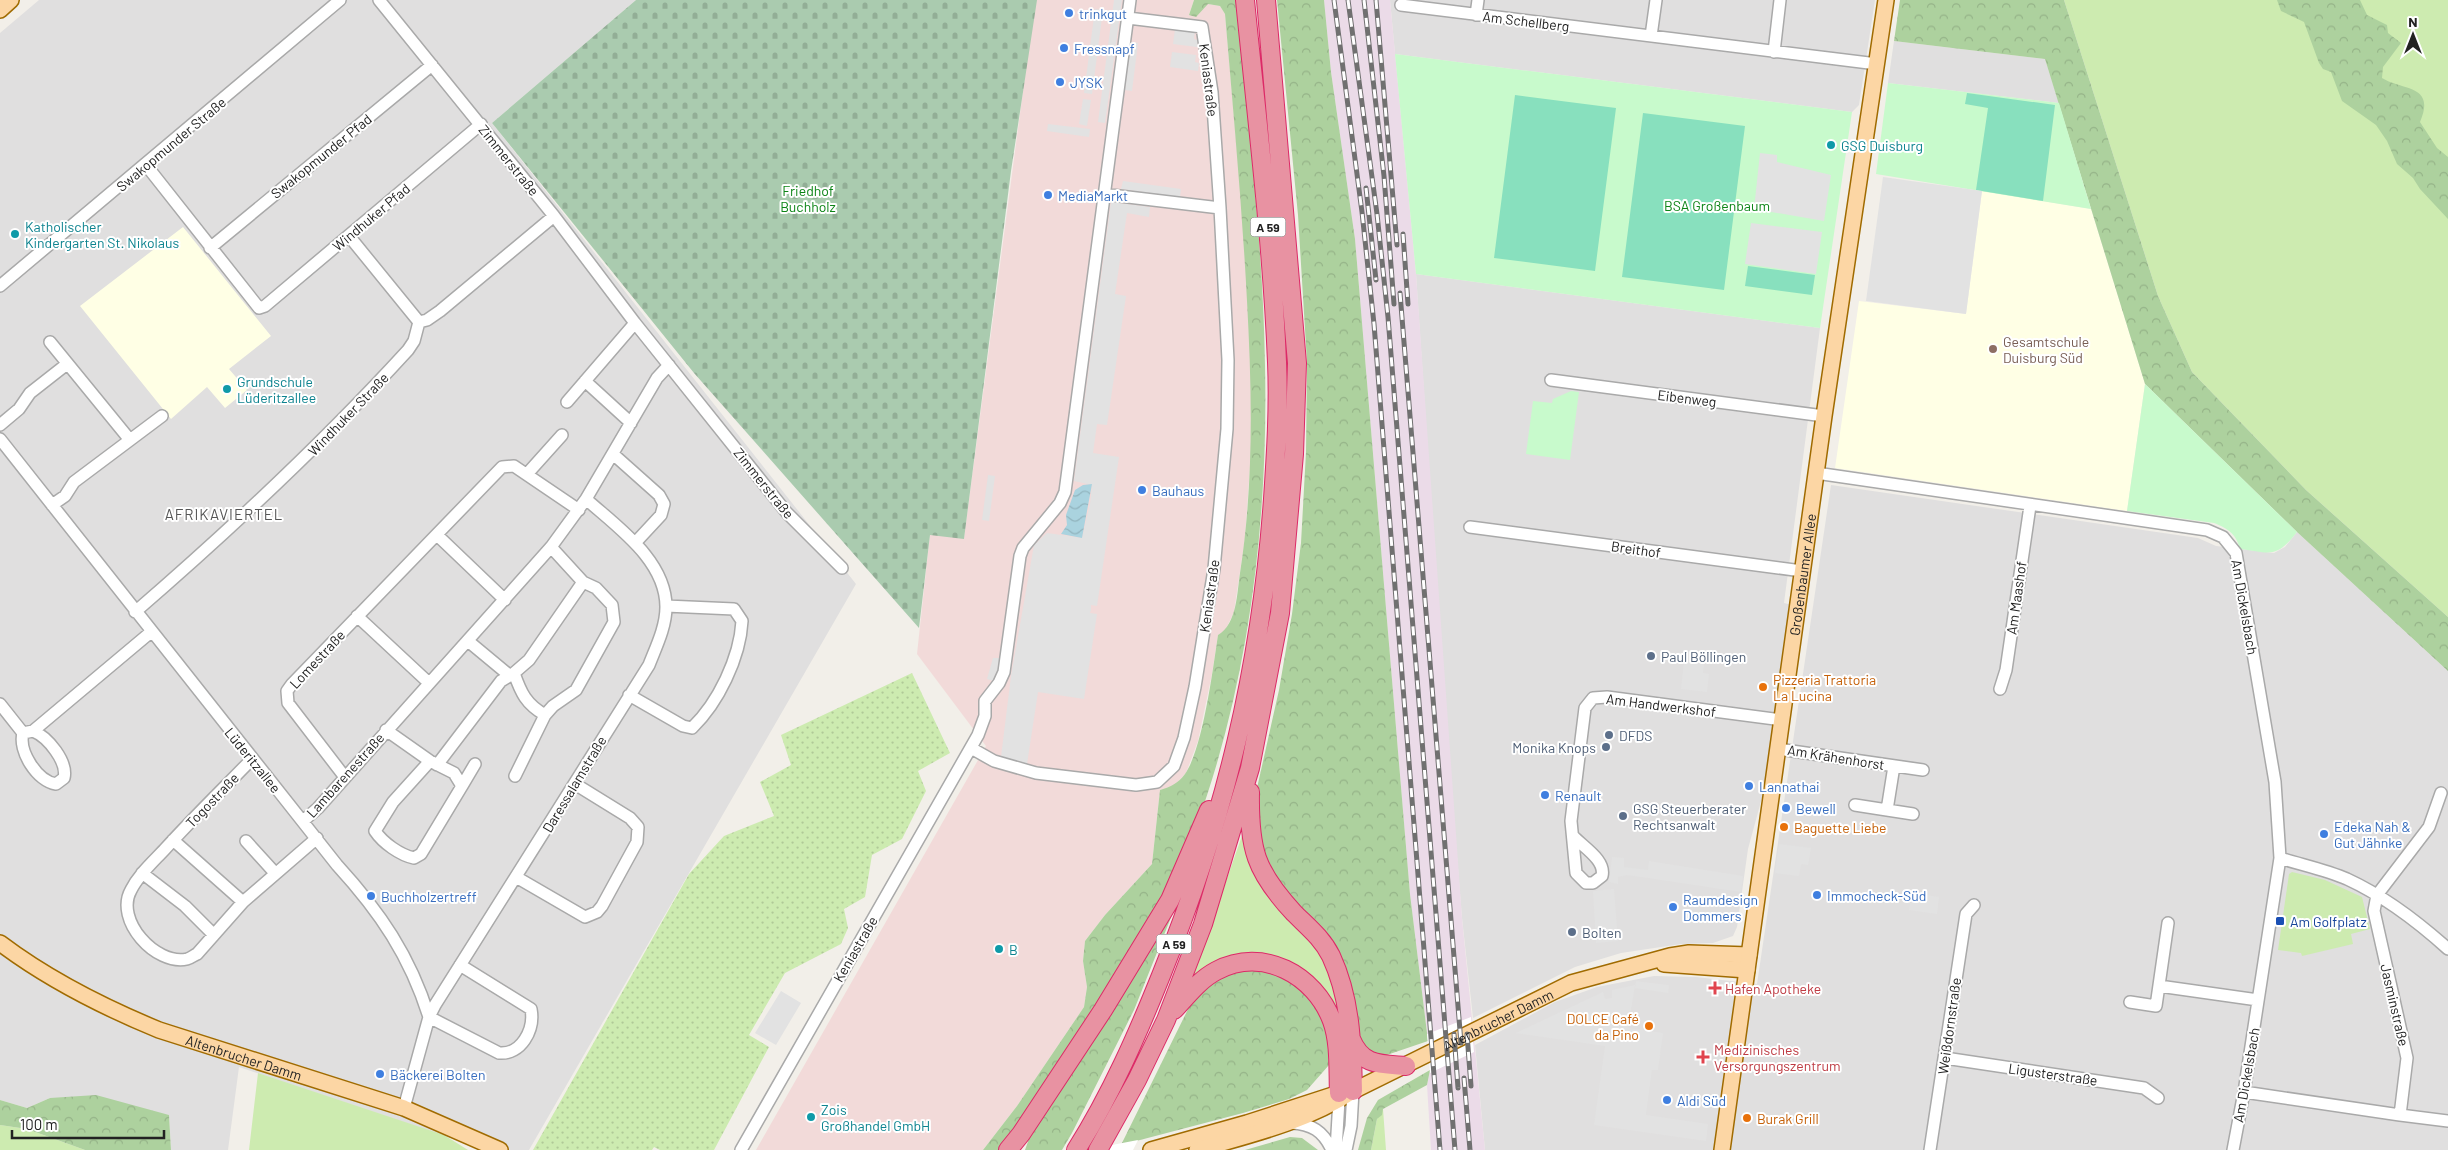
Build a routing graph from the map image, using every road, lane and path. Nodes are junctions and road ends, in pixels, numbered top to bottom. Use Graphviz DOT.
graph roads {
  1 [pos="11,0"];
  2 [pos="340,0"];
  3 [pos="379,0"];
  4 [pos="1130,0"];
  5 [pos="1245,0"];
  6 [pos="1266,0"];
  7 [pos="1478,0"];
  8 [pos="1656,0"];
  9 [pos="1780,0"];
  10 [pos="1886,0"];
  11 [pos="1401,5"];
  12 [pos="0,10"];
  13 [pos="1476,15"];
  14 [pos="1128,18"];
  15 [pos="1651,36"];
  16 [pos="1774,52"];
  17 [pos="1877,64"];
  18 [pos="432,65"];
  19 [pos="481,124"];
  20 [pos="146,165"];
  21 [pos="1103,194"];
  22 [pos="1220,208"];
  23 [pos="554,216"];
  24 [pos="349,236"];
  25 [pos="210,248"];
  26 [pos="0,286"];
  27 [pos="419,322"];
  28 [pos="636,323"];
  29 [pos="50,342"];
  30 [pos="67,364"];
  31 [pos="669,365"];
  32 [pos="1551,380"];
  33 [pos="585,382"];
  34 [pos="567,402"];
  35 [pos="162,416"];
  36 [pos="1824,416"];
  37 [pos="631,422"];
  38 [pos="0,425"];
  39 [pos="562,435"];
  40 [pos="0,439"];
  41 [pos="130,440"];
  42 [pos="613,454"];
  43 [pos="1816,473"];
  44 [pos="527,474"];
  45 [pos="586,499"];
  46 [pos="52,505"];
  47 [pos="2030,506"];
  48 [pos="579,510"];
  49 [pos="1470,527"];
  50 [pos="437,535"];
  51 [pos="635,543"];
  52 [pos="551,547"];
  53 [pos="842,568"];
  54 [pos="1802,572"];
  55 [pos="583,582"];
  56 [pos="505,600"];
  57 [pos="666,606"];
  58 [pos="135,612"];
  59 [pos="357,616"];
  60 [pos="151,632"];
  61 [pos="468,641"];
  62 [pos="511,674"];
  63 [pos="429,683"];
  64 [pos="2000,689"];
  65 [pos="629,695"];
  66 [pos="0,704"];
  67 [pos="544,715"];
  68 [pos="1782,720"];
  69 [pos="1242,726"];
  70 [pos="386,730"];
  71 [pos="971,748"];
  72 [pos="1778,749"];
  73 [pos="252,759"];
  74 [pos="433,763"];
  75 [pos="475,764"];
  76 [pos="1894,766"];
  77 [pos="1250,768"];
  78 [pos="1922,770"];
  79 [pos="344,776"];
  80 [pos="515,776"];
  81 [pos="575,784"];
  82 [pos="462,786"];
  83 [pos="2441,793"];
  84 [pos="1855,805"];
  85 [pos="1886,810"];
  86 [pos="1913,814"];
  87 [pos="303,821"];
  88 [pos="1573,836"];
  89 [pos="317,838"];
  90 [pos="173,840"];
  91 [pos="246,841"];
  92 [pos="2280,858"];
  93 [pos="275,872"];
  94 [pos="142,873"];
  95 [pos="516,877"];
  96 [pos="2377,895"];
  97 [pos="243,902"];
  98 [pos="1974,905"];
  99 [pos="2168,923"];
  100 [pos="214,936"];
  101 [pos="0,943"];
  102 [pos="2448,949"];
  103 [pos="1748,962"];
  104 [pos="460,965"];
  105 [pos="2159,986"];
  106 [pos="2258,1000"];
  107 [pos="2130,1002"];
  108 [pos="429,1017"];
  109 [pos="1166,1020"];
  110 [pos="1351,1038"];
  111 [pos="1945,1058"];
  112 [pos="1406,1066"];
  113 [pos="2244,1092"];
  114 [pos="1344,1095"];
  115 [pos="2158,1098"];
  116 [pos="404,1108"];
  117 [pos="2400,1116"];
  118 [pos="2448,1121"];
  119 [pos="1287,1122"];
  120 [pos="1020,1142"];
  121 [pos="500,1150"];
  122 [pos="742,1150"];
  123 [pos="1008,1150"];
  124 [pos="1076,1150"];
  125 [pos="1098,1150"];
  126 [pos="1151,1150"];
  127 [pos="1197,1150"];
  128 [pos="1332,1150"];
  129 [pos="1336,1150"];
  130 [pos="1346,1150"];
  131 [pos="1722,1150"];
  132 [pos="1930,1150"];
  133 [pos="2232,1150"];
  1 -- 12 [label="main road"];
  2 -- 20 [label="street, Swakopmunder Straße"];
  3 -- 18 [label="street, Zimmerstraße"];
  4 -- 14 [label="street, Keniastraße"];
  5 -- 69 [label="highway, A 59"];
  6 -- 77 [label="highway, A 59"];
  7 -- 13 [label="street"];
  8 -- 15 [label="street"];
  9 -- 16 [label="street"];
  10 -- 17 [label="main road, Großenbaumer Allee"];
  11 -- 13 [label="street, Am Schellberg"];
  13 -- 15 [label="street, Am Schellberg"];
  14 -- 21 [label="street, Keniastraße"];
  14 -- 22 [label="street, Keniastraße"];
  15 -- 16 [label="street, Am Schellberg"];
  16 -- 17 [label="street, Am Schellberg"];
  17 -- 36 [label="main road, Großenbaumer Allee"];
  18 -- 19 [label="street, Zimmerstraße"];
  18 -- 25 [label="street, Swakopmunder Pfad"];
  19 -- 23 [label="street, Zimmerstraße"];
  19 -- 24 [label="street, Windhuker Pfad"];
  20 -- 25 [label="street"];
  20 -- 26 [label="street, Swakopmunder Straße"];
  21 -- 22 [label="street"];
  21 -- 71 [label="street, Keniastraße"];
  22 -- 71 [label="street, Keniastraße"];
  23 -- 27 [label="street"];
  23 -- 28 [label="street, Zimmerstraße"];
  24 -- 25 [label="street, Windhuker Pfad"];
  24 -- 27 [label="street"];
  27 -- 58 [label="street, Windhuker Straße"];
  28 -- 31 [label="street, Zimmerstraße"];
  28 -- 33 [label="street"];
  29 -- 30 [label="street"];
  30 -- 38 [label="street"];
  30 -- 41 [label="street"];
  31 -- 37 [label="street, Lambarenestraße"];
  31 -- 53 [label="street, Zimmerstraße"];
  32 -- 36 [label="street, Eibenweg"];
  33 -- 34 [label="street"];
  33 -- 37 [label="street"];
  35 -- 41 [label="street"];
  36 -- 43 [label="main road, Großenbaumer Allee"];
  37 -- 42 [label="street, Lambarenestraße"];
  39 -- 44 [label="street"];
  40 -- 46 [label="street, Lüderitzallee"];
  41 -- 46 [label="street"];
  42 -- 45 [label="street, Lambarenestraße"];
  42 -- 51 [label="street"];
  43 -- 47 [label="street, Am Dickelsbach"];
  43 -- 54 [label="main road, Großenbaumer Allee"];
  44 -- 48 [label="street, Lomestraße"];
  44 -- 50 [label="street, Lomestraße"];
  45 -- 48 [label="street, Lambarenestraße"];
  45 -- 51 [label="street, Daressalamstraße"];
  46 -- 58 [label="street, Lüderitzallee"];
  47 -- 64 [label="street, Am Maashof"];
  47 -- 92 [label="street, Am Dickelsbach"];
  48 -- 52 [label="street, Lambarenestraße"];
  49 -- 54 [label="street, Breithof"];
  50 -- 56 [label="street"];
  50 -- 59 [label="street, Lomestraße"];
  51 -- 57 [label="street, Daressalamstraße"];
  52 -- 55 [label="street"];
  52 -- 56 [label="street, Lambarenestraße"];
  54 -- 68 [label="main road, Großenbaumer Allee"];
  55 -- 62 [label="street"];
  55 -- 67 [label="street"];
  56 -- 61 [label="street, Lambarenestraße"];
  57 -- 65 [label="street, Daressalamstraße"];
  57 -- 65 [label="street"];
  58 -- 60 [label="street, Lüderitzallee"];
  59 -- 63 [label="street"];
  59 -- 79 [label="street, Lomestraße"];
  60 -- 66 [label="street"];
  60 -- 73 [label="street, Lüderitzallee"];
  61 -- 62 [label="street"];
  61 -- 63 [label="street, Lambarenestraße"];
  62 -- 67 [label="street"];
  62 -- 74 [label="street"];
  63 -- 70 [label="street, Lambarenestraße"];
  65 -- 81 [label="street, Daressalamstraße"];
  67 -- 80 [label="street"];
  68 -- 72 [label="main road, Großenbaumer Allee"];
  68 -- 88 [label="street, Am Handwerkshof"];
  69 -- 120 [label="highway"];
  69 -- 124 [label="highway, A 59"];
  70 -- 74 [label="street, Lambarenestraße"];
  70 -- 79 [label="street, Lambarenestraße"];
  71 -- 122 [label="street, Keniastraße"];
  72 -- 76 [label="street, Am Krähenhorst"];
  72 -- 103 [label="main road, Großenbaumer Allee"];
  73 -- 87 [label="street, Lüderitzallee"];
  73 -- 90 [label="street, Togostraße"];
  74 -- 82 [label="street, Lambarenestraße"];
  74 -- 82 [label="street"];
  75 -- 82 [label="street"];
  76 -- 78 [label="street, Am Krähenhorst"];
  76 -- 85 [label="street, Am Krähenhorst"];
  77 -- 109 [label="highway, A 59"];
  77 -- 110 [label="highway"];
  79 -- 87 [label="street, Lambarenestraße"];
  81 -- 95 [label="street, Daressalamstraße"];
  81 -- 95 [label="street"];
  83 -- 96 [label="street"];
  84 -- 85 [label="street"];
  85 -- 86 [label="street"];
  87 -- 89 [label="street, Lüderitzallee"];
  89 -- 93 [label="street, Togostraße"];
  89 -- 108 [label="street, Lüderitzallee"];
  90 -- 94 [label="street, Togostraße"];
  90 -- 97 [label="street"];
  91 -- 93 [label="street"];
  92 -- 96 [label="street"];
  92 -- 106 [label="street, Am Dickelsbach"];
  93 -- 97 [label="street, Togostraße"];
  94 -- 100 [label="street"];
  94 -- 100 [label="street, Togostraße"];
  95 -- 104 [label="street, Daressalamstraße"];
  96 -- 102 [label="street"];
  96 -- 117 [label="street, Jasminstraße"];
  97 -- 100 [label="street, Togostraße"];
  98 -- 111 [label="street, Weißdornstraße"];
  99 -- 105 [label="street"];
  101 -- 116 [label="main road, Altenbrucher Damm"];
  103 -- 112 [label="main road, Altenbrucher Damm"];
  103 -- 131 [label="main road, Großenbaumer Allee"];
  104 -- 108 [label="street, Daressalamstraße"];
  104 -- 108 [label="street"];
  105 -- 106 [label="street"];
  105 -- 107 [label="street"];
  106 -- 113 [label="street, Am Dickelsbach"];
  108 -- 116 [label="street"];
  109 -- 114 [label="highway"];
  109 -- 125 [label="highway, A 59"];
  110 -- 112 [label="highway"];
  110 -- 114 [label="highway"];
  111 -- 115 [label="street, Ligusterstraße"];
  111 -- 132 [label="street, Weißdornstraße"];
  112 -- 114 [label="main road, Altenbrucher Damm"];
  113 -- 117 [label="street"];
  113 -- 133 [label="street, Am Dickelsbach"];
  114 -- 119 [label="main road, Altenbrucher Damm"];
  114 -- 126 [label="main road, Altenbrucher Damm"];
  114 -- 129 [label="street"];
  114 -- 130 [label="street"];
  116 -- 121 [label="main road, Altenbrucher Damm"];
  117 -- 118 [label="street"];
  119 -- 127 [label="main road, Altenbrucher Damm"];
  119 -- 128 [label="street"];
  120 -- 123 [label="highway"];
}
